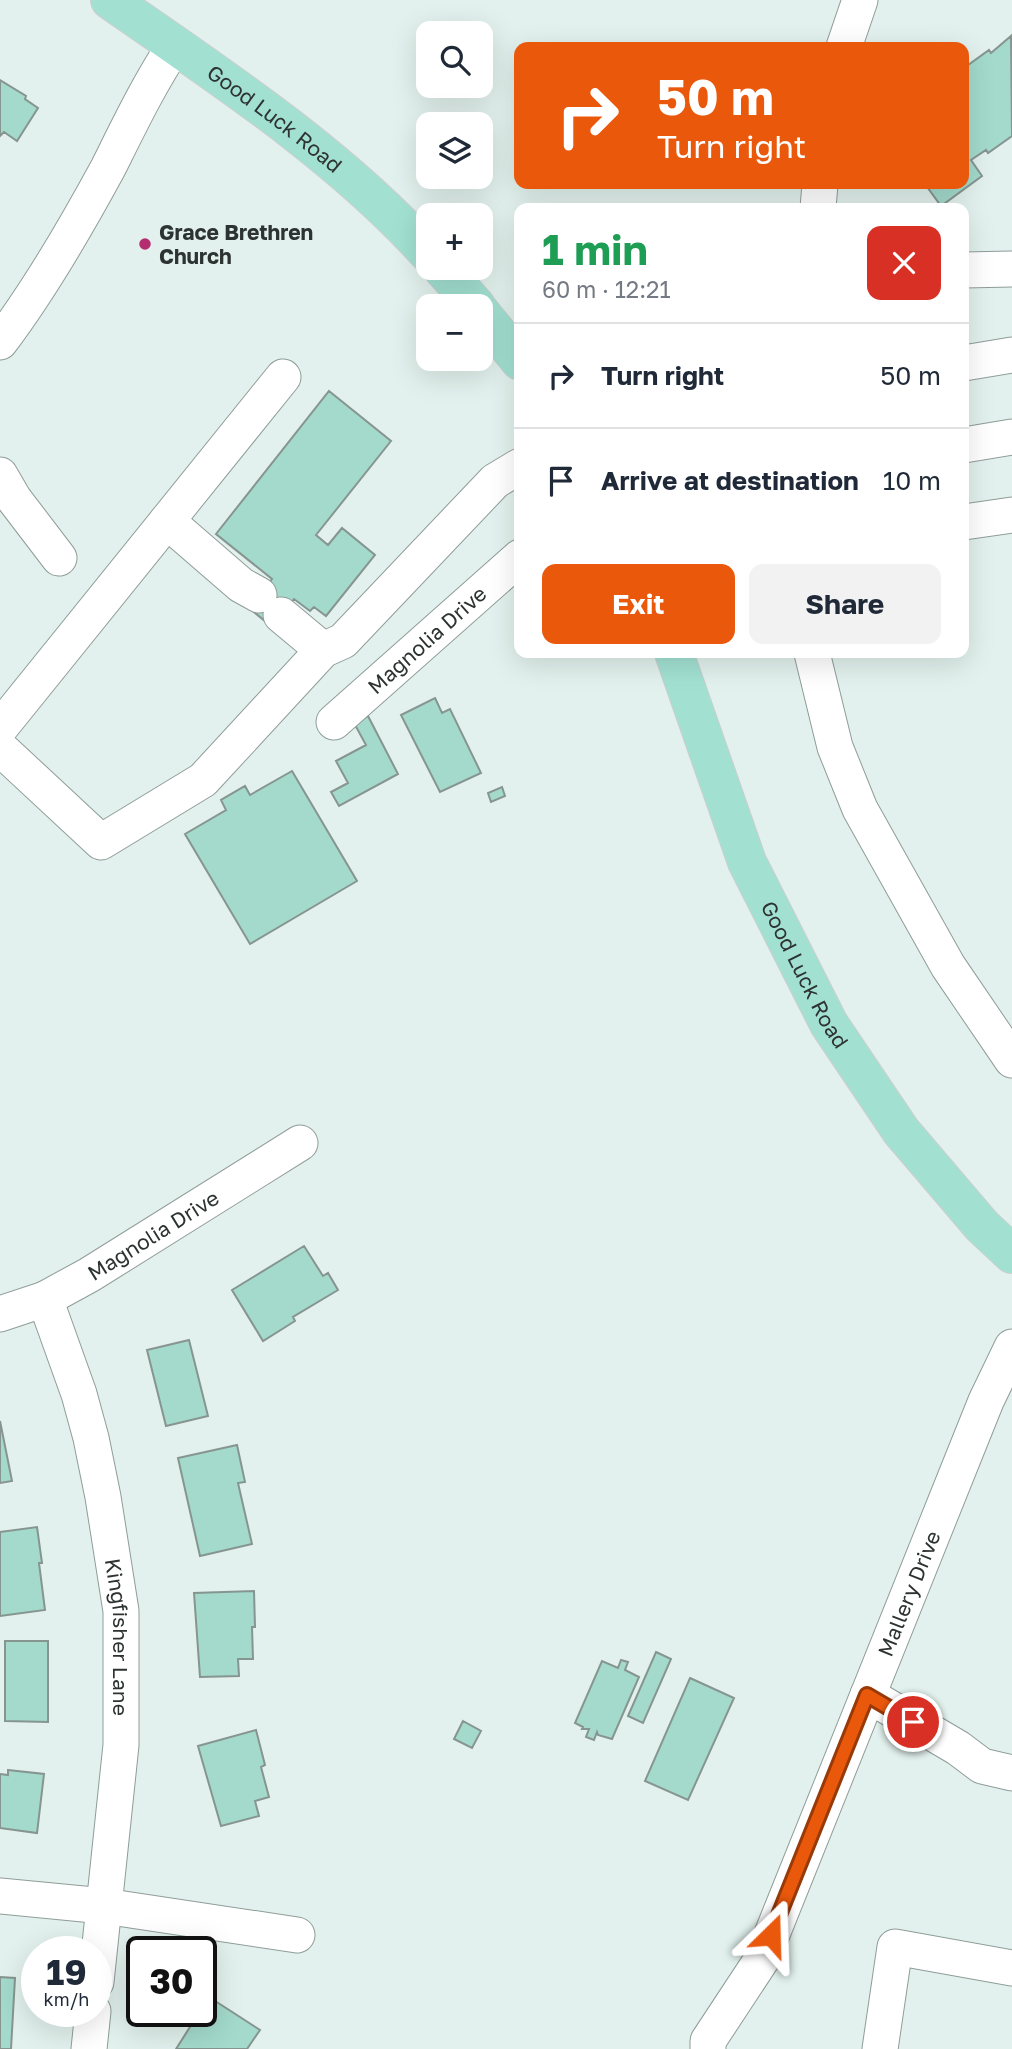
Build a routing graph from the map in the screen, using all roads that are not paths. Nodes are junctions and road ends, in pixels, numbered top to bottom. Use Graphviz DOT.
graph roads {
  1 [pos="110,0"];
  2 [pos="860,0"];
  3 [pos="846,42"];
  4 [pos="175,45"];
  5 [pos="416,241"];
  6 [pos="1012,269"];
  7 [pos="969,271"];
  8 [pos="453,280"];
  9 [pos="465,294"];
  10 [pos="493,328"];
  11 [pos="0,342"];
  12 [pos="514,354"];
  13 [pos="1012,355"];
  14 [pos="969,362"];
  15 [pos="283,377"];
  16 [pos="1012,437"];
  17 [pos="969,444"];
  18 [pos="514,470"];
  19 [pos="0,475"];
  20 [pos="1012,515"];
  21 [pos="166,521"];
  22 [pos="969,521"];
  23 [pos="59,558"];
  24 [pos="514,562"];
  25 [pos="323,650"];
  26 [pos="676,658"];
  27 [pos="813,658"];
  28 [pos="334,722"];
  29 [pos="0,728"];
  30 [pos="0,748"];
  31 [pos="1012,1060"];
  32 [pos="300,1143"];
  33 [pos="1012,1254"];
  34 [pos="45,1299"];
  35 [pos="0,1314"];
  36 [pos="1012,1347"];
  37 [pos="867,1695"];
  38 [pos="1012,1773"];
  39 [pos="0,1896"];
  40 [pos="104,1906"];
  41 [pos="298,1935"];
  42 [pos="101,1936"];
  43 [pos="1012,1968"];
  44 [pos="91,2027"];
  45 [pos="703,2046"];
  46 [pos="89,2049"];
  47 [pos="880,2049"];
  1 -- 4 [label="main road, Good Luck Road"];
  2 -- 3 [label="street"];
  4 -- 5 [label="main road, Good Luck Road"];
  4 -- 11 [label="street"];
  6 -- 7 [label="street"];
  8 -- 9 [label="main road"];
  10 -- 12 [label="main road"];
  13 -- 14 [label="street"];
  15 -- 21 [label="street"];
  16 -- 17 [label="street"];
  18 -- 25 [label="street"];
  19 -- 23 [label="street"];
  20 -- 22 [label="street"];
  21 -- 25 [label="street"];
  21 -- 29 [label="street"];
  24 -- 28 [label="street, Magnolia Drive"];
  25 -- 30 [label="street"];
  26 -- 33 [label="main road, Good Luck Road"];
  27 -- 31 [label="street"];
  32 -- 34 [label="street, Magnolia Drive"];
  34 -- 35 [label="street, Magnolia Drive"];
  34 -- 40 [label="street, Kingfisher Lane"];
  36 -- 37 [label="street, Mallery Drive"];
  37 -- 38 [label="street"];
  37 -- 45 [label="street, Mallery Drive"];
  39 -- 40 [label="street"];
  40 -- 41 [label="street"];
  40 -- 42 [label="street, Kingfisher Lane"];
  43 -- 47 [label="street"];
  44 -- 46 [label="street"];
}
